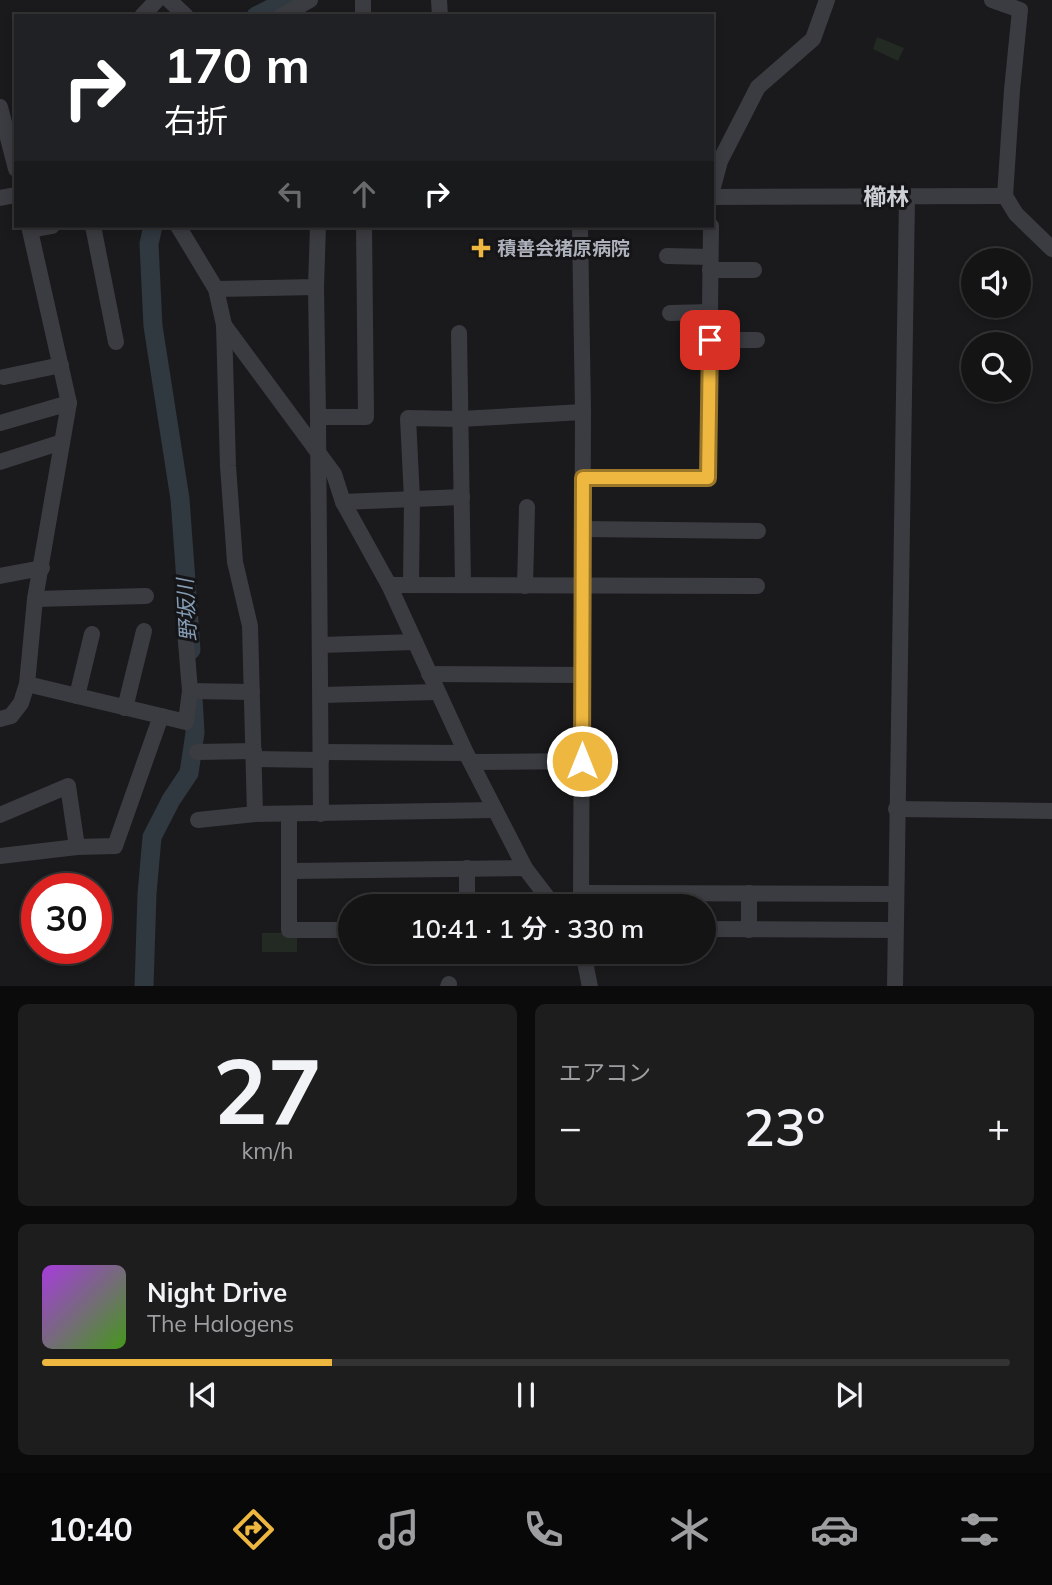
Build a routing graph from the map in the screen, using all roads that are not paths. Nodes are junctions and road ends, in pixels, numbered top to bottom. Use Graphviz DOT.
graph roads {
  1 [pos="157,0"];
  2 [pos="169,0"];
  3 [pos="827,0"];
  4 [pos="992,0"];
  5 [pos="308,6"];
  6 [pos="144,14"];
  7 [pos="184,14"];
  8 [pos="286,14"];
  9 [pos="0,107"];
  10 [pos="14,161"];
  11 [pos="714,184"];
  12 [pos="1006,196"];
  13 [pos="714,197"];
  14 [pos="907,197"];
  15 [pos="29,228"];
  16 [pos="93,228"];
  17 [pos="178,228"];
  18 [pos="318,228"];
  19 [pos="364,228"];
  20 [pos="580,228"];
  21 [pos="710,228"];
  22 [pos="1052,249"];
  23 [pos="667,256"];
  24 [pos="710,263"];
  25 [pos="754,270"];
  26 [pos="316,288"];
  27 [pos="216,289"];
  28 [pos="710,312"];
  29 [pos="670,313"];
  30 [pos="224,325"];
  31 [pos="459,333"];
  32 [pos="710,340"];
  33 [pos="757,340"];
  34 [pos="116,342"];
  35 [pos="61,365"];
  36 [pos="4,377"];
  37 [pos="69,403"];
  38 [pos="583,412"];
  39 [pos="318,417"];
  40 [pos="461,419"];
  41 [pos="0,423"];
  42 [pos="62,442"];
  43 [pos="319,454"];
  44 [pos="0,461"];
  45 [pos="583,478"];
  46 [pos="462,497"];
  47 [pos="412,499"];
  48 [pos="343,502"];
  49 [pos="527,507"];
  50 [pos="583,529"];
  51 [pos="758,531"];
  52 [pos="42,568"];
  53 [pos="0,576"];
  54 [pos="389,585"];
  55 [pos="411,585"];
  56 [pos="463,585"];
  57 [pos="525,586"];
  58 [pos="757,586"];
  59 [pos="582,587"];
  60 [pos="146,597"];
  61 [pos="35,599"];
  62 [pos="185,630"];
  63 [pos="144,631"];
  64 [pos="92,634"];
  65 [pos="415,642"];
  66 [pos="321,645"];
  67 [pos="429,674"];
  68 [pos="582,675"];
  69 [pos="27,684"];
  70 [pos="190,691"];
  71 [pos="252,692"];
  72 [pos="437,692"];
  73 [pos="321,695"];
  74 [pos="77,696"];
  75 [pos="125,708"];
  76 [pos="161,716"];
  77 [pos="0,719"];
  78 [pos="197,752"];
  79 [pos="254,755"];
  80 [pos="321,756"];
  81 [pos="468,758"];
  82 [pos="582,761"];
  83 [pos="896,809"];
  84 [pos="495,810"];
  85 [pos="1052,811"];
  86 [pos="0,814"];
  87 [pos="255,814"];
  88 [pos="289,814"];
  89 [pos="321,814"];
  90 [pos="198,820"];
  91 [pos="77,847"];
  92 [pos="0,856"];
  93 [pos="467,868"];
  94 [pos="525,868"];
  95 [pos="291,872"];
  96 [pos="467,894"];
  97 [pos="545,894"];
  98 [pos="581,894"];
  99 [pos="749,894"];
  100 [pos="895,894"];
  101 [pos="716,895"];
  102 [pos="716,929"];
  103 [pos="338,930"];
  104 [pos="749,930"];
  105 [pos="894,930"];
  106 [pos="585,964"];
  107 [pos="590,986"];
  108 [pos="895,986"];
  1 -- 6 [label="street"];
  2 -- 7 [label="street"];
  3 -- 11 [label="street"];
  4 -- 12 [label="street"];
  5 -- 8 [label="street"];
  9 -- 10 [label="street"];
  12 -- 14 [label="street"];
  12 -- 22 [label="street"];
  13 -- 14 [label="street"];
  14 -- 83 [label="street"];
  15 -- 35 [label="street"];
  16 -- 34 [label="street"];
  17 -- 27 [label="street"];
  18 -- 26 [label="street"];
  19 -- 39 [label="street"];
  20 -- 38 [label="street"];
  21 -- 24 [label="street"];
  23 -- 24 [label="street"];
  24 -- 25 [label="street"];
  24 -- 28 [label="street"];
  26 -- 27 [label="street"];
  26 -- 39 [label="street"];
  27 -- 30 [label="street"];
  28 -- 29 [label="street"];
  28 -- 32 [label="street"];
  30 -- 43 [label="street"];
  30 -- 71 [label="street"];
  31 -- 40 [label="street"];
  32 -- 33 [label="street"];
  32 -- 45 [label="street"];
  35 -- 36 [label="street"];
  35 -- 37 [label="street"];
  37 -- 41 [label="street"];
  37 -- 42 [label="street"];
  38 -- 40 [label="street"];
  38 -- 45 [label="street"];
  39 -- 43 [label="street"];
  40 -- 46 [label="street"];
  40 -- 47 [label="street"];
  42 -- 44 [label="street"];
  42 -- 52 [label="street"];
  43 -- 48 [label="street"];
  43 -- 66 [label="street"];
  45 -- 50 [label="street"];
  46 -- 47 [label="street"];
  46 -- 56 [label="street"];
  47 -- 48 [label="street"];
  47 -- 55 [label="street"];
  48 -- 54 [label="street"];
  49 -- 57 [label="street"];
  50 -- 51 [label="street"];
  50 -- 59 [label="street"];
  52 -- 53 [label="street"];
  52 -- 61 [label="street"];
  54 -- 55 [label="street"];
  54 -- 65 [label="street"];
  55 -- 56 [label="street"];
  56 -- 57 [label="street"];
  57 -- 59 [label="street"];
  58 -- 59 [label="street"];
  59 -- 68 [label="street"];
  60 -- 61 [label="street"];
  61 -- 69 [label="street"];
  62 -- 70 [label="street"];
  63 -- 75 [label="street"];
  64 -- 74 [label="street"];
  65 -- 66 [label="street"];
  65 -- 67 [label="street"];
  66 -- 73 [label="street"];
  67 -- 68 [label="street"];
  67 -- 72 [label="street"];
  68 -- 82 [label="street"];
  69 -- 74 [label="street"];
  69 -- 77 [label="street"];
  70 -- 71 [label="street"];
  70 -- 76 [label="street"];
  71 -- 79 [label="street"];
  72 -- 73 [label="street"];
  72 -- 81 [label="street"];
  73 -- 80 [label="street"];
  74 -- 75 [label="street"];
  75 -- 76 [label="street"];
  76 -- 91 [label="street"];
  78 -- 79 [label="street"];
  79 -- 80 [label="street"];
  79 -- 87 [label="street"];
  80 -- 81 [label="street"];
  80 -- 89 [label="street"];
  81 -- 82 [label="street"];
  81 -- 84 [label="street"];
  82 -- 98 [label="street"];
  83 -- 85 [label="street"];
  83 -- 100 [label="street"];
  84 -- 89 [label="street"];
  84 -- 94 [label="street"];
  86 -- 91 [label="street"];
  87 -- 88 [label="street"];
  87 -- 90 [label="street"];
  88 -- 89 [label="street"];
  88 -- 95 [label="street"];
  91 -- 92 [label="street"];
  93 -- 94 [label="street"];
  93 -- 95 [label="street"];
  93 -- 96 [label="street"];
  94 -- 97 [label="street"];
  95 -- 103 [label="street"];
  99 -- 100 [label="street"];
  99 -- 101 [label="street"];
  99 -- 104 [label="street"];
  100 -- 105 [label="street"];
  102 -- 104 [label="street"];
  104 -- 105 [label="street"];
  105 -- 108 [label="street"];
  106 -- 107 [label="street"];
}
